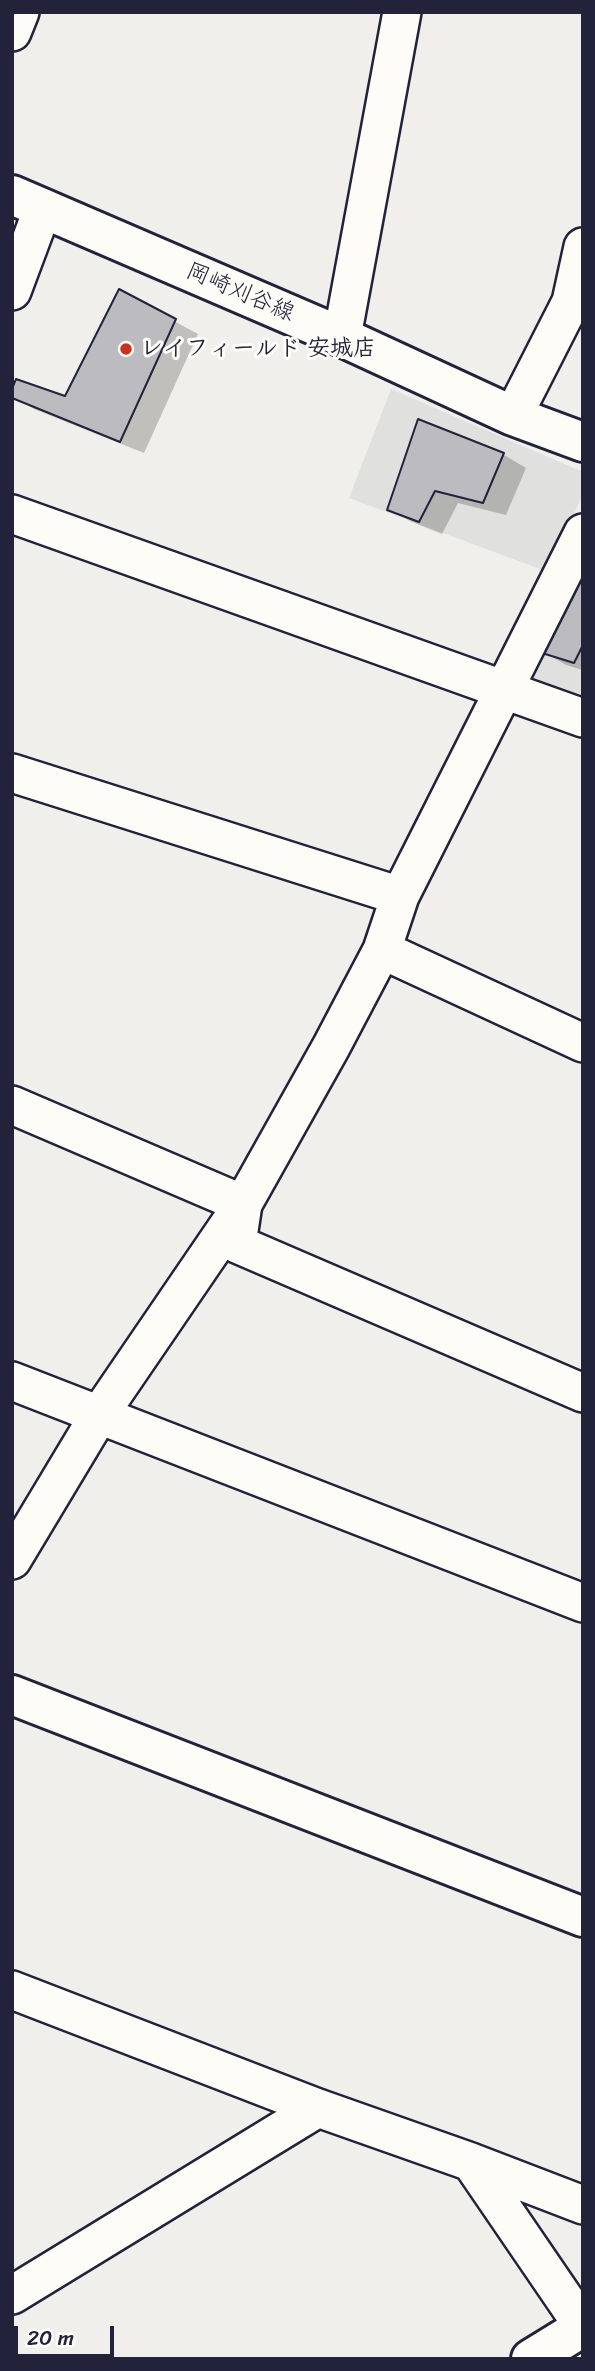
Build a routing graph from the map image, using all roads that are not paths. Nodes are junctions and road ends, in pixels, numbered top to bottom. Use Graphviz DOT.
graph roads {
  1 [pos="20,12"];
  2 [pos="402,12"];
  3 [pos="12,32"];
  4 [pos="28,202"];
  5 [pos="583,247"];
  6 [pos="12,290"];
  7 [pos="341,337"];
  8 [pos="513,416"];
  9 [pos="583,442"];
  10 [pos="12,514"];
  11 [pos="583,533"];
  12 [pos="503,689"];
  13 [pos="583,718"];
  14 [pos="12,773"];
  15 [pos="400,896"];
  16 [pos="382,950"];
  17 [pos="583,1042"];
  18 [pos="12,1105"];
  19 [pos="243,1204"];
  20 [pos="12,1381"];
  21 [pos="583,1393"];
  22 [pos="99,1415"];
  23 [pos="12,1560"];
  24 [pos="583,1603"];
  25 [pos="12,1695"];
  26 [pos="583,1917"];
  27 [pos="12,1990"];
  28 [pos="318,2108"];
  29 [pos="471,2162"];
  30 [pos="583,2204"];
  31 [pos="12,2295"];
  32 [pos="583,2327"];
  33 [pos="531,2359"];
  1 -- 3 [label="street"];
  2 -- 7 [label="street"];
  4 -- 6 [label="street"];
  4 -- 7 [label="street, 岡崎刈谷線"];
  5 -- 8 [label="street"];
  7 -- 8 [label="street, 岡崎刈谷線"];
  8 -- 9 [label="street, 岡崎刈谷線"];
  10 -- 12 [label="street"];
  11 -- 12 [label="street"];
  12 -- 13 [label="street"];
  12 -- 15 [label="street"];
  14 -- 15 [label="street"];
  15 -- 16 [label="street"];
  16 -- 17 [label="street"];
  16 -- 19 [label="street"];
  18 -- 19 [label="street"];
  19 -- 21 [label="street"];
  19 -- 22 [label="street"];
  20 -- 22 [label="street"];
  22 -- 23 [label="street"];
  22 -- 24 [label="street"];
  25 -- 26 [label="street"];
  27 -- 28 [label="street"];
  28 -- 29 [label="street"];
  28 -- 31 [label="street"];
  29 -- 30 [label="street"];
  29 -- 32 [label="street"];
  32 -- 33 [label="street"];
}
